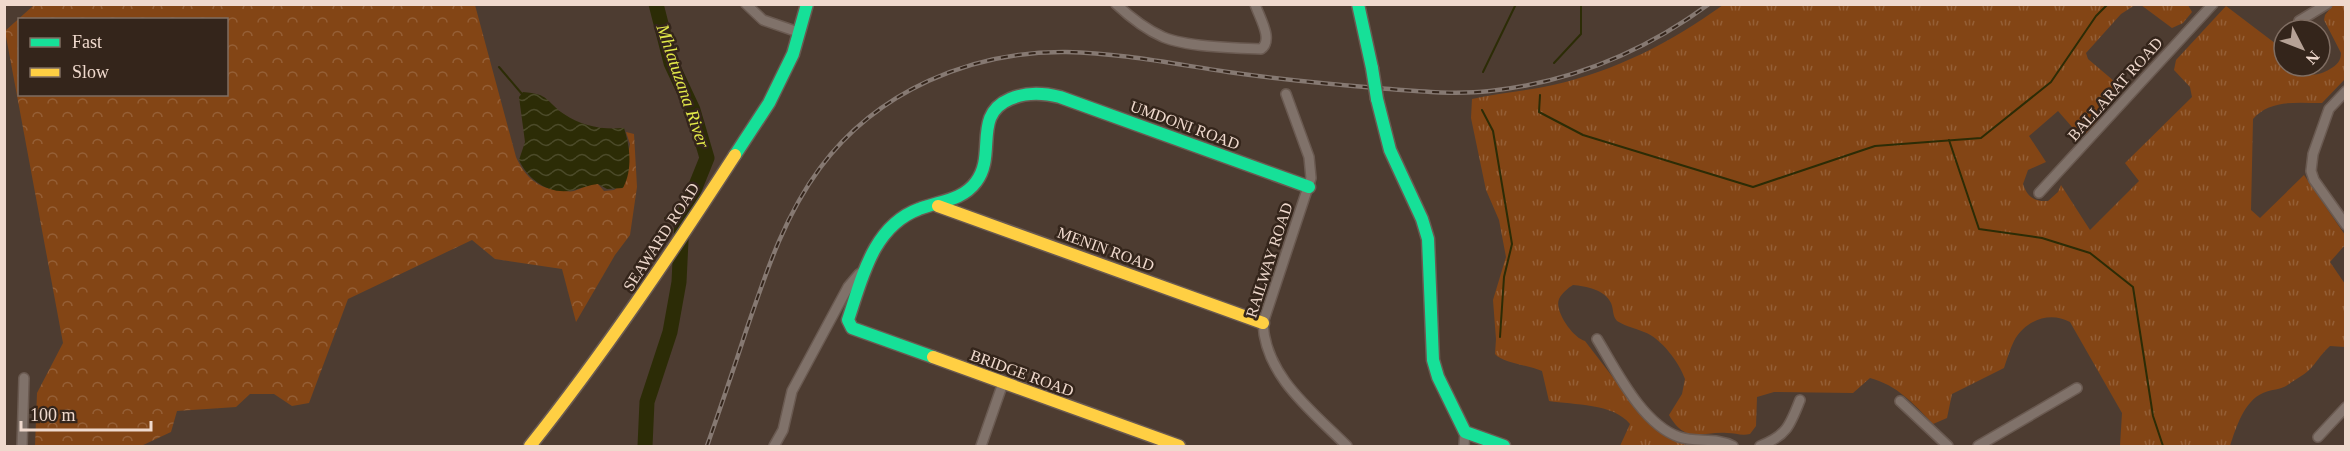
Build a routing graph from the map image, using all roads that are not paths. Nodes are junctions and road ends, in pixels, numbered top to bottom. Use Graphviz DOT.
graph roads {
  1 [pos="746,4"];
  2 [pos="807,4"];
  3 [pos="1116,4"];
  4 [pos="1255,4"];
  5 [pos="1358,4"];
  6 [pos="2213,4"];
  7 [pos="2327,4"];
  8 [pos="2304,18"];
  9 [pos="798,32"];
  10 [pos="2346,91"];
  11 [pos="1286,94"];
  12 [pos="1309,187"];
  13 [pos="2039,193"];
  14 [pos="938,206"];
  15 [pos="2342,211"];
  16 [pos="2346,225"];
  17 [pos="867,268"];
  18 [pos="1263,323"];
  19 [pos="1597,339"];
  20 [pos="24,378"];
  21 [pos="1003,383"];
  22 [pos="2077,388"];
  23 [pos="1800,400"];
  24 [pos="1900,401"];
  25 [pos="2346,407"];
  26 [pos="1465,432"];
  27 [pos="2318,437"];
  28 [pos="1494,445"];
  29 [pos="22,447"];
  30 [pos="530,447"];
  31 [pos="774,447"];
  32 [pos="981,447"];
  33 [pos="1179,447"];
  34 [pos="1347,447"];
  35 [pos="1464,447"];
  36 [pos="1733,447"];
  37 [pos="1760,447"];
  38 [pos="1948,447"];
  39 [pos="1978,447"];
  1 -- 9 [label="street"];
  2 -- 9 [label="street, SEAWARD ROAD"];
  3 -- 4 [label="street"];
  5 -- 26 [label="street, bridge"];
  6 -- 13 [label="street, BALLARAT ROAD"];
  7 -- 8 [label="street"];
  9 -- 30 [label="street, SEAWARD ROAD"];
  10 -- 15 [label="street"];
  11 -- 12 [label="street, RAILWAY ROAD"];
  12 -- 14 [label="street, UMDONI ROAD"];
  12 -- 18 [label="street, RAILWAY ROAD"];
  14 -- 17 [label="street"];
  14 -- 18 [label="street, MENIN ROAD"];
  15 -- 16 [label="street"];
  17 -- 21 [label="street, BRIDGE ROAD"];
  17 -- 31 [label="street"];
  18 -- 34 [label="street, RAILWAY ROAD"];
  19 -- 36 [label="street"];
  20 -- 29 [label="street"];
  21 -- 32 [label="street"];
  21 -- 33 [label="street, BRIDGE ROAD"];
  22 -- 39 [label="street"];
  23 -- 37 [label="street"];
  24 -- 38 [label="street"];
  25 -- 27 [label="street"];
  26 -- 28 [label="street"];
  26 -- 35 [label="street"];
}
